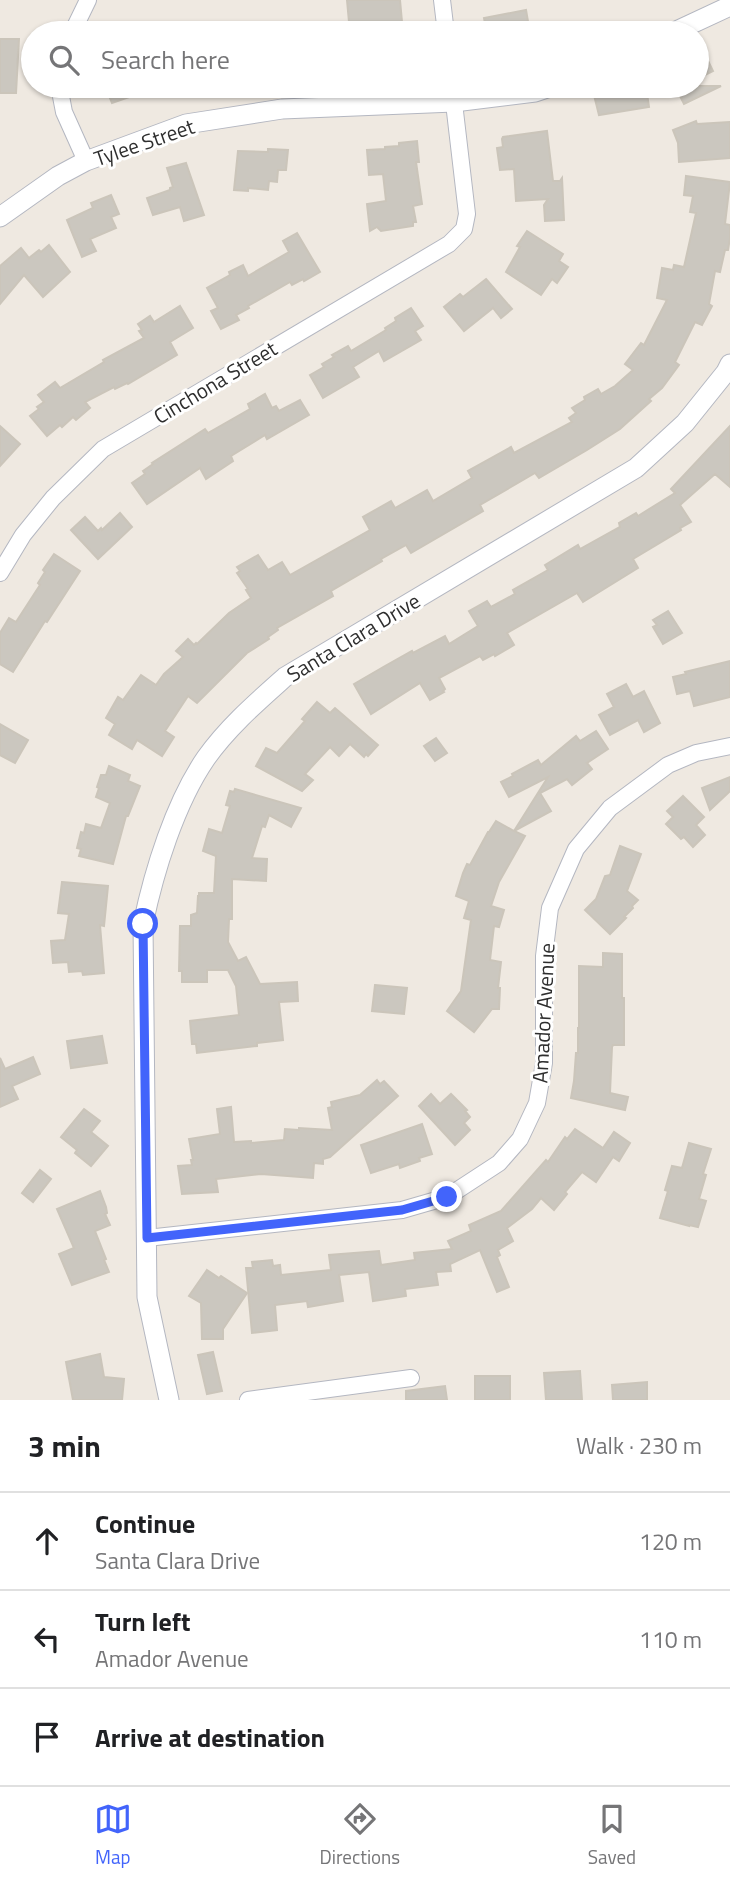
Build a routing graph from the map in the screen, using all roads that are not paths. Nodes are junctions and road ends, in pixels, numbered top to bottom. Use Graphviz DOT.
graph roads {
  1 [pos="88,0"];
  2 [pos="442,0"];
  3 [pos="730,6"];
  4 [pos="78,21"];
  5 [pos="445,21"];
  6 [pos="698,21"];
  7 [pos="61,98"];
  8 [pos="407,98"];
  9 [pos="453,98"];
  10 [pos="86,161"];
  11 [pos="0,216"];
  12 [pos="729,370"];
  13 [pos="0,573"];
  14 [pos="730,746"];
  15 [pos="147,1238"];
  16 [pos="411,1378"];
  17 [pos="169,1400"];
  18 [pos="248,1400"];
  1 -- 4 [label="street"];
  2 -- 5 [label="street"];
  3 -- 6 [label="street"];
  7 -- 10 [label="street"];
  8 -- 10 [label="street, Tylee Street"];
  9 -- 13 [label="street, Cinchona Street"];
  10 -- 11 [label="street, Tylee Street"];
  12 -- 15 [label="street, Santa Clara Drive"];
  14 -- 15 [label="street, Amador Avenue"];
  15 -- 17 [label="street, Santa Clara Drive"];
  16 -- 18 [label="street"];
}
